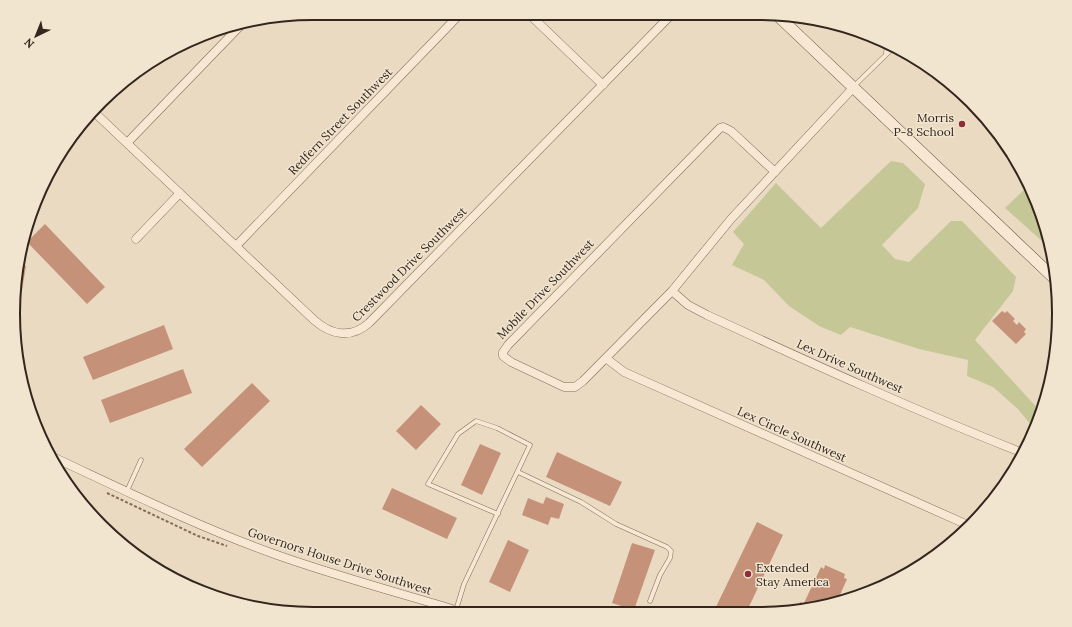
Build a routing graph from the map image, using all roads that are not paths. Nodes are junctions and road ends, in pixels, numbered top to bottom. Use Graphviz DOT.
graph roads {
  1 [pos="454,20"];
  2 [pos="535,20"];
  3 [pos="666,20"];
  4 [pos="784,22"];
  5 [pos="235,31"];
  6 [pos="886,49"];
  7 [pos="889,51"];
  8 [pos="886,53"];
  9 [pos="603,84"];
  10 [pos="853,88"];
  11 [pos="97,115"];
  12 [pos="127,143"];
  13 [pos="775,172"];
  14 [pos="180,193"];
  15 [pos="136,239"];
  16 [pos="236,246"];
  17 [pos="1049,273"];
  18 [pos="672,291"];
  19 [pos="607,359"];
  20 [pos="1018,450"];
  21 [pos="59,460"];
  22 [pos="141,460"];
  23 [pos="518,472"];
  24 [pos="126,491"];
  25 [pos="498,514"];
  26 [pos="964,523"];
  27 [pos="650,601"];
  28 [pos="446,607"];
  29 [pos="457,607"];
  1 -- 16 [label="street, Redfern Street Southwest"];
  2 -- 9 [label="street"];
  3 -- 9 [label="street, Crestwood Drive Southwest"];
  4 -- 10 [label="main road"];
  5 -- 12 [label="street"];
  6 -- 8 [label="lane"];
  7 -- 8 [label="lane"];
  8 -- 10 [label="lane"];
  9 -- 16 [label="street, Crestwood Drive Southwest"];
  10 -- 13 [label="street, Mobile Drive Southwest"];
  10 -- 17 [label="main road"];
  11 -- 12 [label="street, Crestwood Drive Southwest"];
  12 -- 14 [label="street, Crestwood Drive Southwest"];
  13 -- 18 [label="street, Mobile Drive Southwest"];
  13 -- 19 [label="street, Mobile Drive Southwest"];
  14 -- 15 [label="street"];
  14 -- 16 [label="street, Crestwood Drive Southwest"];
  18 -- 19 [label="street, Mobile Drive Southwest"];
  18 -- 20 [label="street, Lex Drive Southwest"];
  19 -- 26 [label="street, Lex Circle Southwest"];
  21 -- 24 [label="street, Governors House Drive Southwest"];
  22 -- 24 [label="lane"];
  23 -- 25 [label="lane"];
  23 -- 25 [label="lane"];
  23 -- 27 [label="lane"];
  24 -- 28 [label="street, Governors House Drive Southwest"];
  25 -- 29 [label="lane"];
}
